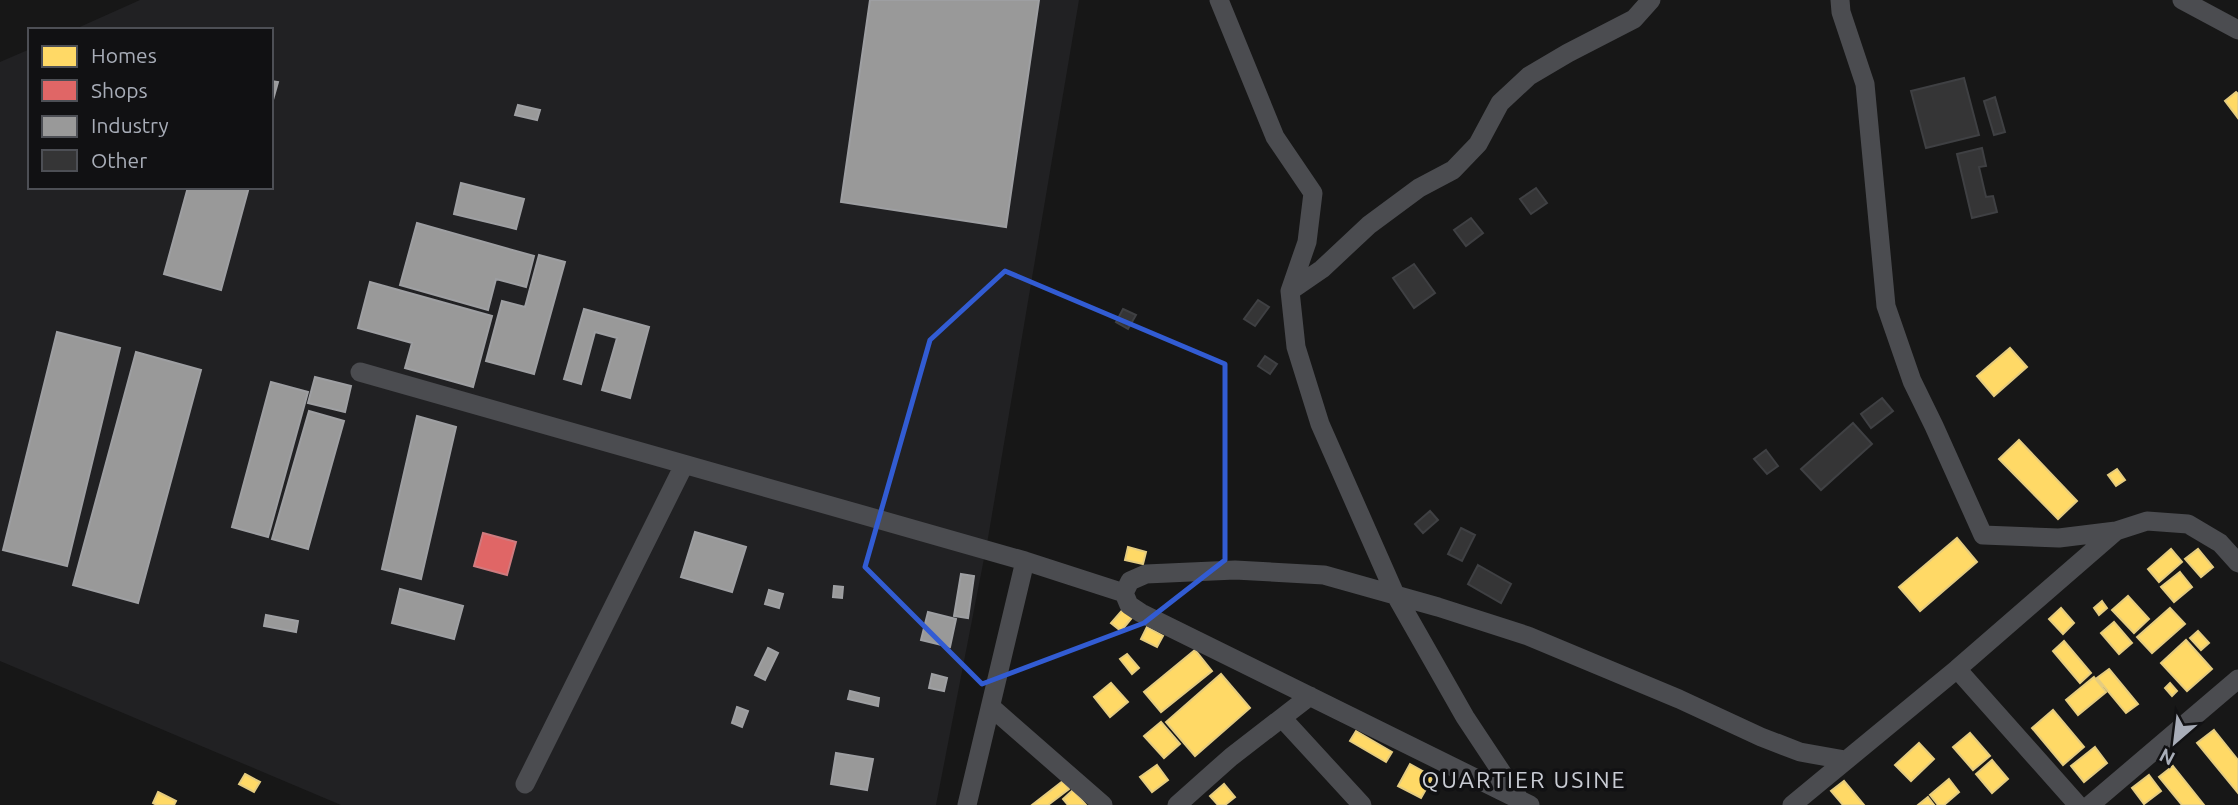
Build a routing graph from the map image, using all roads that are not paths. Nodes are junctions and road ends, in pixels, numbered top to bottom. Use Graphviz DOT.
graph roads {
  1 [pos="1219,0"];
  2 [pos="1651,0"];
  3 [pos="1840,0"];
  4 [pos="2182,0"];
  5 [pos="2238,30"];
  6 [pos="1290,291"];
  7 [pos="360,372"];
  8 [pos="684,465"];
  9 [pos="2116,531"];
  10 [pos="1025,561"];
  11 [pos="2238,563"];
  12 [pos="1124,593"];
  13 [pos="1395,594"];
  14 [pos="1957,669"];
  15 [pos="2238,679"];
  16 [pos="1310,696"];
  17 [pos="991,707"];
  18 [pos="1282,718"];
  19 [pos="1845,760"];
  20 [pos="525,784"];
  21 [pos="1525,802"];
  22 [pos="967,805"];
  23 [pos="1103,805"];
  24 [pos="1177,805"];
  25 [pos="1362,805"];
  26 [pos="1792,805"];
  27 [pos="2078,805"];
  28 [pos="2090,805"];
  1 -- 6 [label="street"];
  2 -- 6 [label="street"];
  3 -- 9 [label="street"];
  4 -- 5 [label="street"];
  6 -- 13 [label="street"];
  7 -- 8 [label="street"];
  8 -- 10 [label="street"];
  8 -- 20 [label="street"];
  9 -- 11 [label="street"];
  9 -- 14 [label="street"];
  10 -- 12 [label="street"];
  10 -- 17 [label="street"];
  12 -- 13 [label="street"];
  12 -- 16 [label="street"];
  13 -- 19 [label="street"];
  13 -- 21 [label="street"];
  14 -- 19 [label="street"];
  14 -- 27 [label="street"];
  15 -- 28 [label="street"];
  16 -- 18 [label="street"];
  16 -- 21 [label="street"];
  17 -- 22 [label="street"];
  17 -- 23 [label="street"];
  18 -- 24 [label="street"];
  18 -- 25 [label="street"];
  19 -- 26 [label="street"];
}
